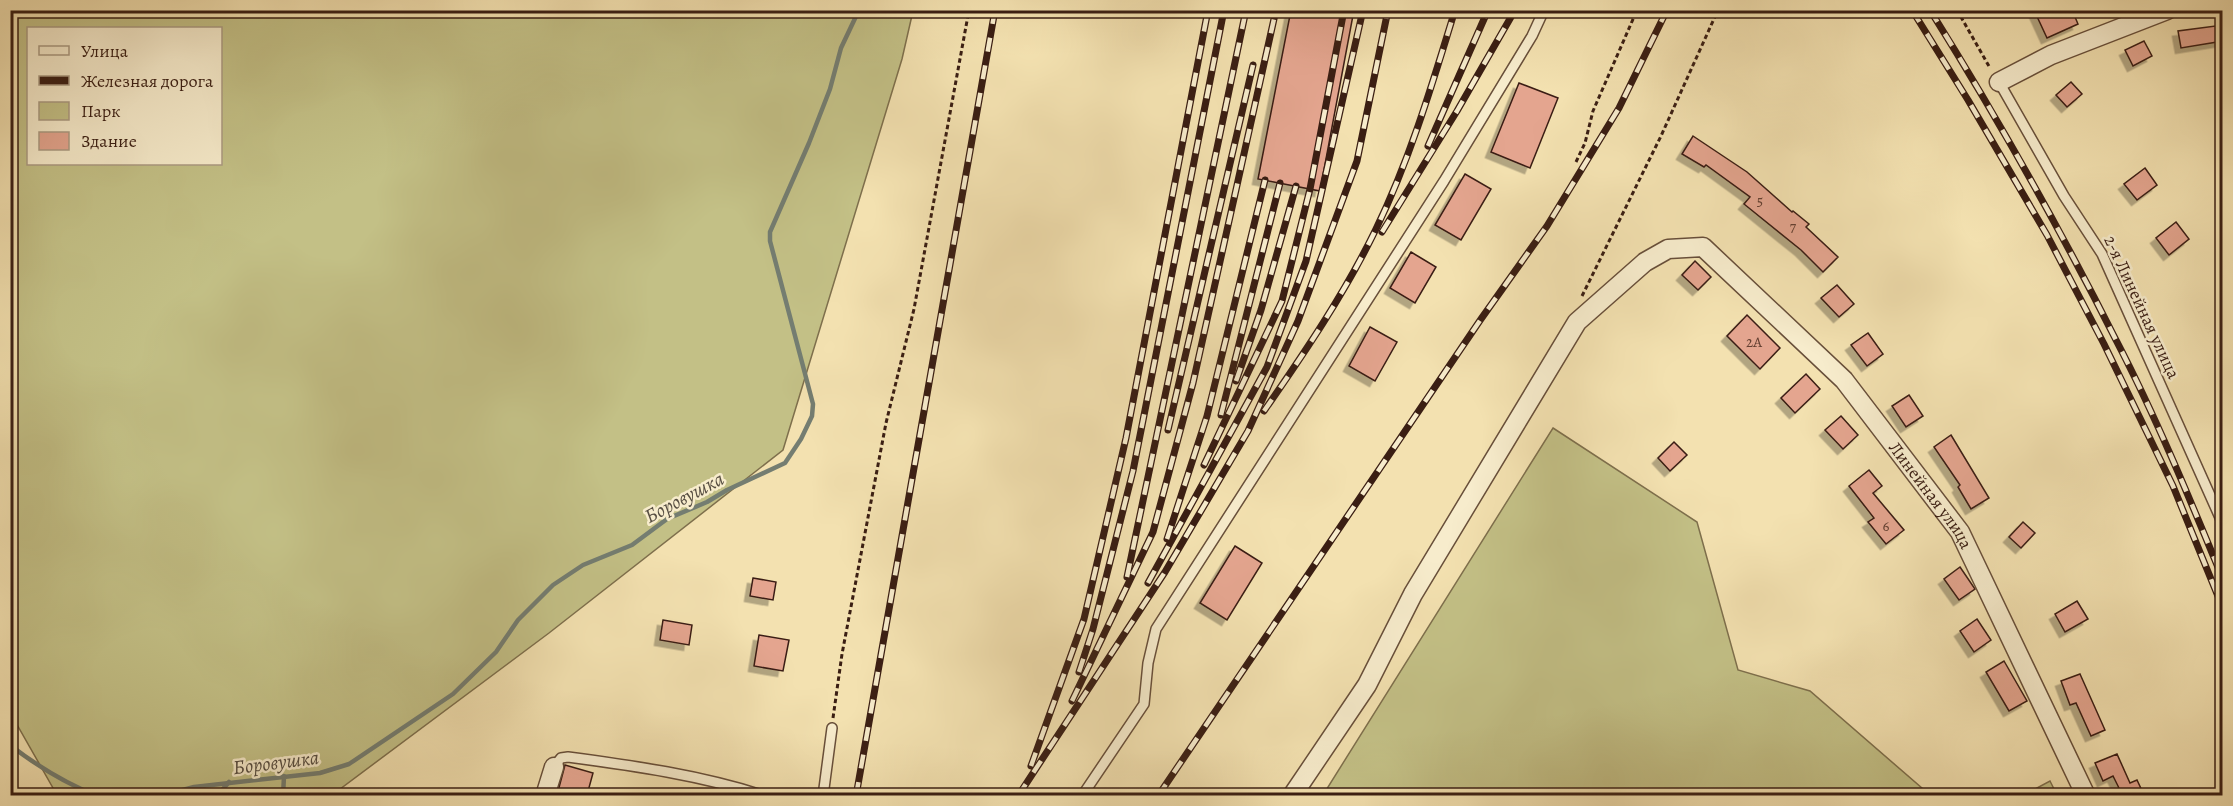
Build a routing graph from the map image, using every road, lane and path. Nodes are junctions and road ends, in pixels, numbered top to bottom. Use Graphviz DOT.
graph roads {
  1 [pos="969,10"];
  2 [pos="1544,10"];
  3 [pos="1637,10"];
  4 [pos="1718,10"];
  5 [pos="1957,10"];
  6 [pos="2167,10"];
  7 [pos="1999,82"];
  8 [pos="1576,162"];
  9 [pos="1577,321"];
  10 [pos="2223,522"];
  11 [pos="831,728"];
  12 [pos="554,766"];
  13 [pos="545,795"];
  14 [pos="765,795"];
  15 [pos="823,795"];
  16 [pos="1082,795"];
  17 [pos="1292,795"];
  18 [pos="2086,795"];
  1 -- 11 [label="path"];
  2 -- 16 [label="lane"];
  3 -- 8 [label="path"];
  4 -- 9 [label="path"];
  5 -- 7 [label="path"];
  6 -- 7 [label="street"];
  7 -- 10 [label="lane, 2-я Линейная улица"];
  9 -- 17 [label="street"];
  9 -- 18 [label="street, Линейная улица"];
  11 -- 15 [label="lane"];
  12 -- 13 [label="street"];
  12 -- 14 [label="lane"];
}
